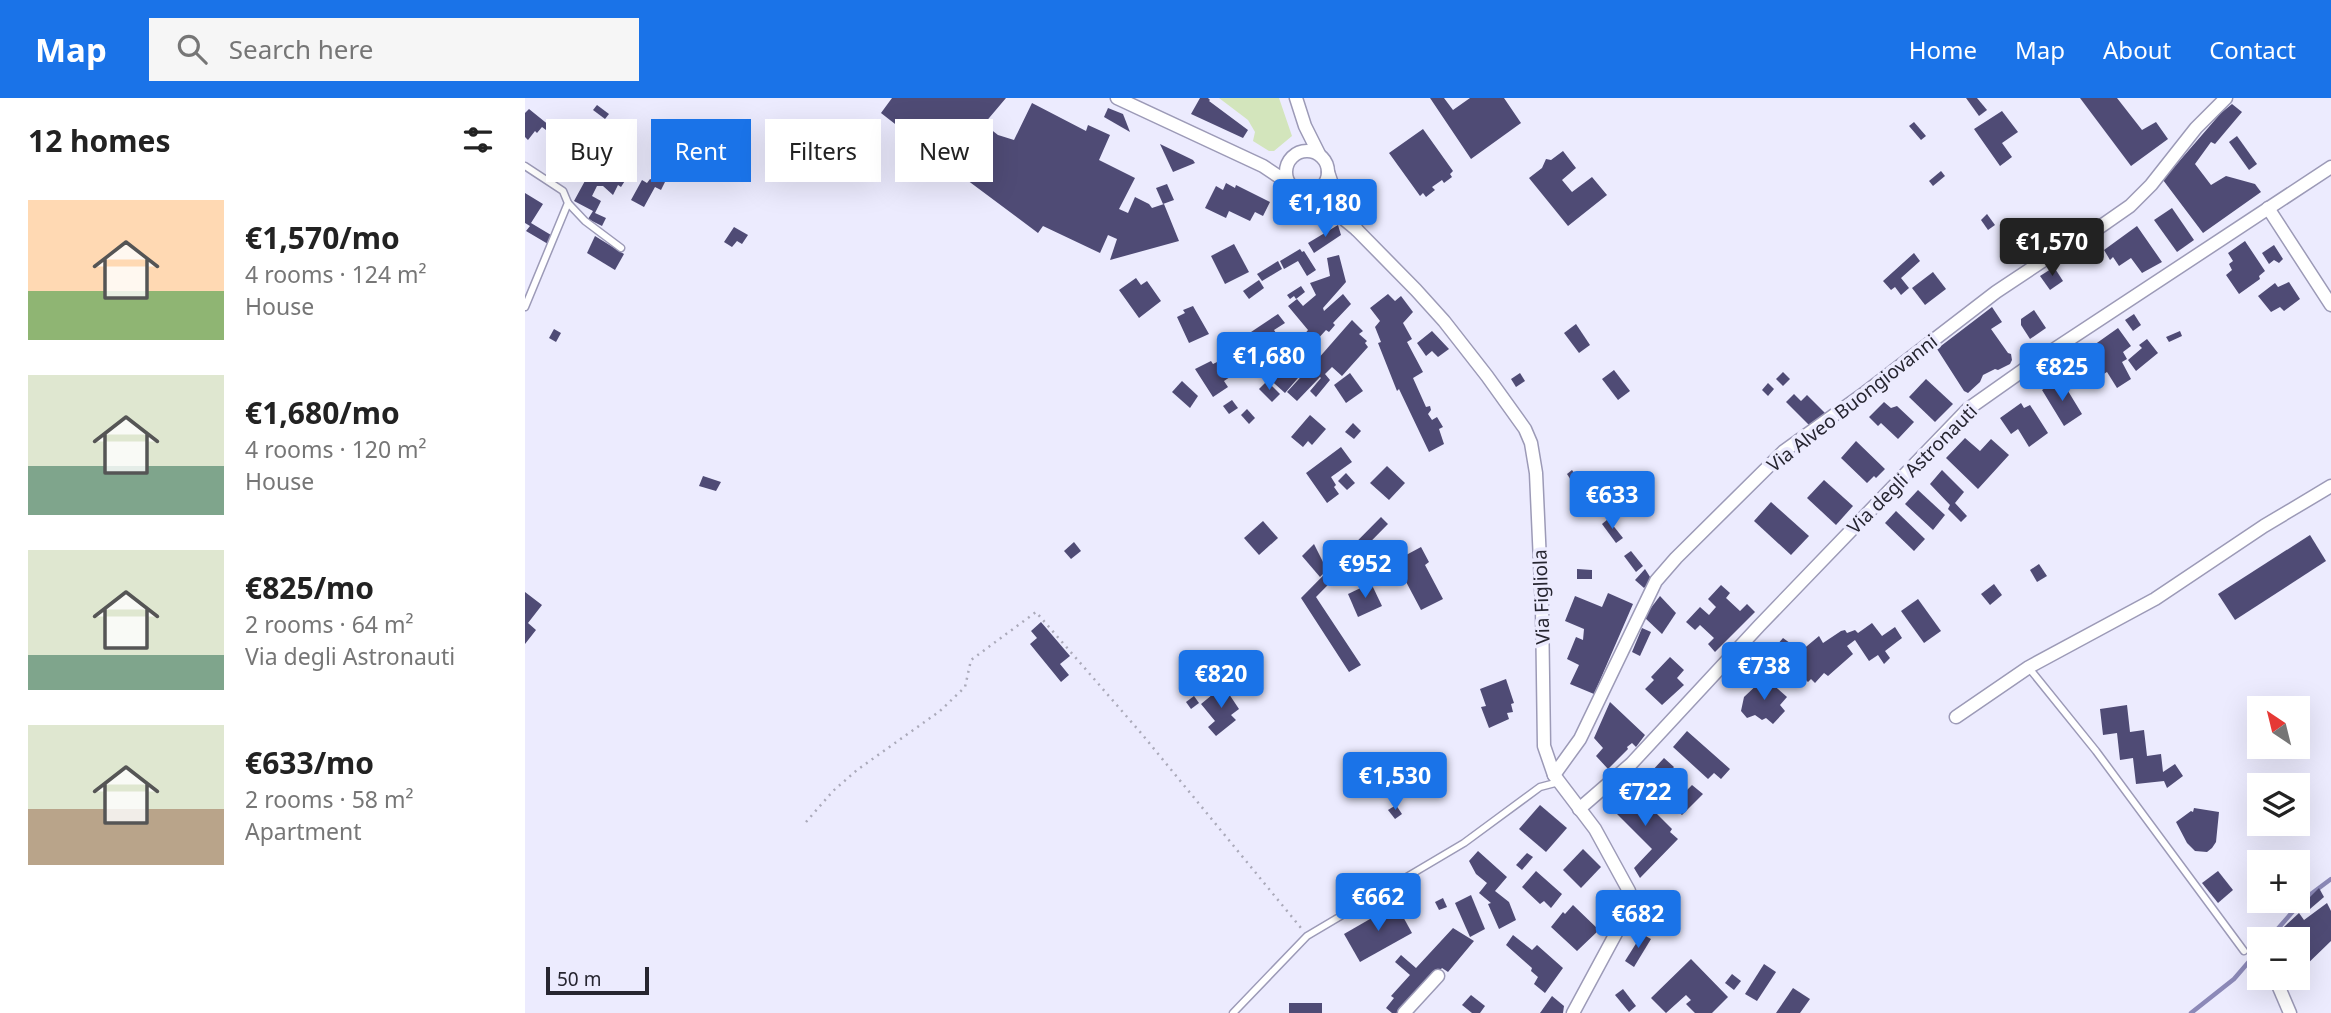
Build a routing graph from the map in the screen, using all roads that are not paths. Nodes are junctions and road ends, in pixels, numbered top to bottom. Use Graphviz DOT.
graph roads {
  1 [pos="1117,98"];
  2 [pos="1296,98"];
  3 [pos="2226,98"];
  4 [pos="1305,126"];
  5 [pos="1298,152"];
  6 [pos="1319,154"];
  7 [pos="1287,162"];
  8 [pos="525,166"];
  9 [pos="1263,166"];
  10 [pos="2331,167"];
  11 [pos="1328,172"];
  12 [pos="1287,182"];
  13 [pos="1304,193"];
  14 [pos="568,202"];
  15 [pos="2268,208"];
  16 [pos="1357,230"];
  17 [pos="621,248"];
  18 [pos="2331,305"];
  19 [pos="525,307"];
  20 [pos="2331,486"];
  21 [pos="2029,667"];
  22 [pos="1956,717"];
  23 [pos="1556,779"];
  24 [pos="1579,809"];
  25 [pos="2244,951"];
  26 [pos="1438,976"];
  27 [pos="2280,990"];
  28 [pos="1233,1013"];
  29 [pos="1404,1013"];
  30 [pos="1573,1013"];
  31 [pos="2290,1013"];
  1 -- 9 [label="street"];
  2 -- 4 [label="street"];
  3 -- 23 [label="street, Via Alveo Buongiovanni"];
  4 -- 5 [label="street"];
  4 -- 6 [label="street"];
  5 -- 6 [label="street"];
  5 -- 7 [label="street"];
  6 -- 11 [label="street"];
  7 -- 9 [label="street"];
  7 -- 12 [label="street"];
  8 -- 14 [label="lane"];
  9 -- 12 [label="street"];
  10 -- 15 [label="street, Via degli Astronauti"];
  11 -- 13 [label="street"];
  11 -- 16 [label="street, Via Figliola"];
  12 -- 13 [label="street"];
  13 -- 16 [label="street"];
  14 -- 17 [label="lane"];
  14 -- 19 [label="lane"];
  15 -- 18 [label="street"];
  15 -- 24 [label="street, Via degli Astronauti"];
  16 -- 23 [label="street, Via Figliola"];
  20 -- 21 [label="street"];
  21 -- 22 [label="street"];
  21 -- 25 [label="lane"];
  23 -- 24 [label="street, Via Figliola"];
  23 -- 28 [label="lane"];
  24 -- 30 [label="street, Via Figliola"];
  26 -- 29 [label="street"];
  27 -- 31 [label="street"];
}
